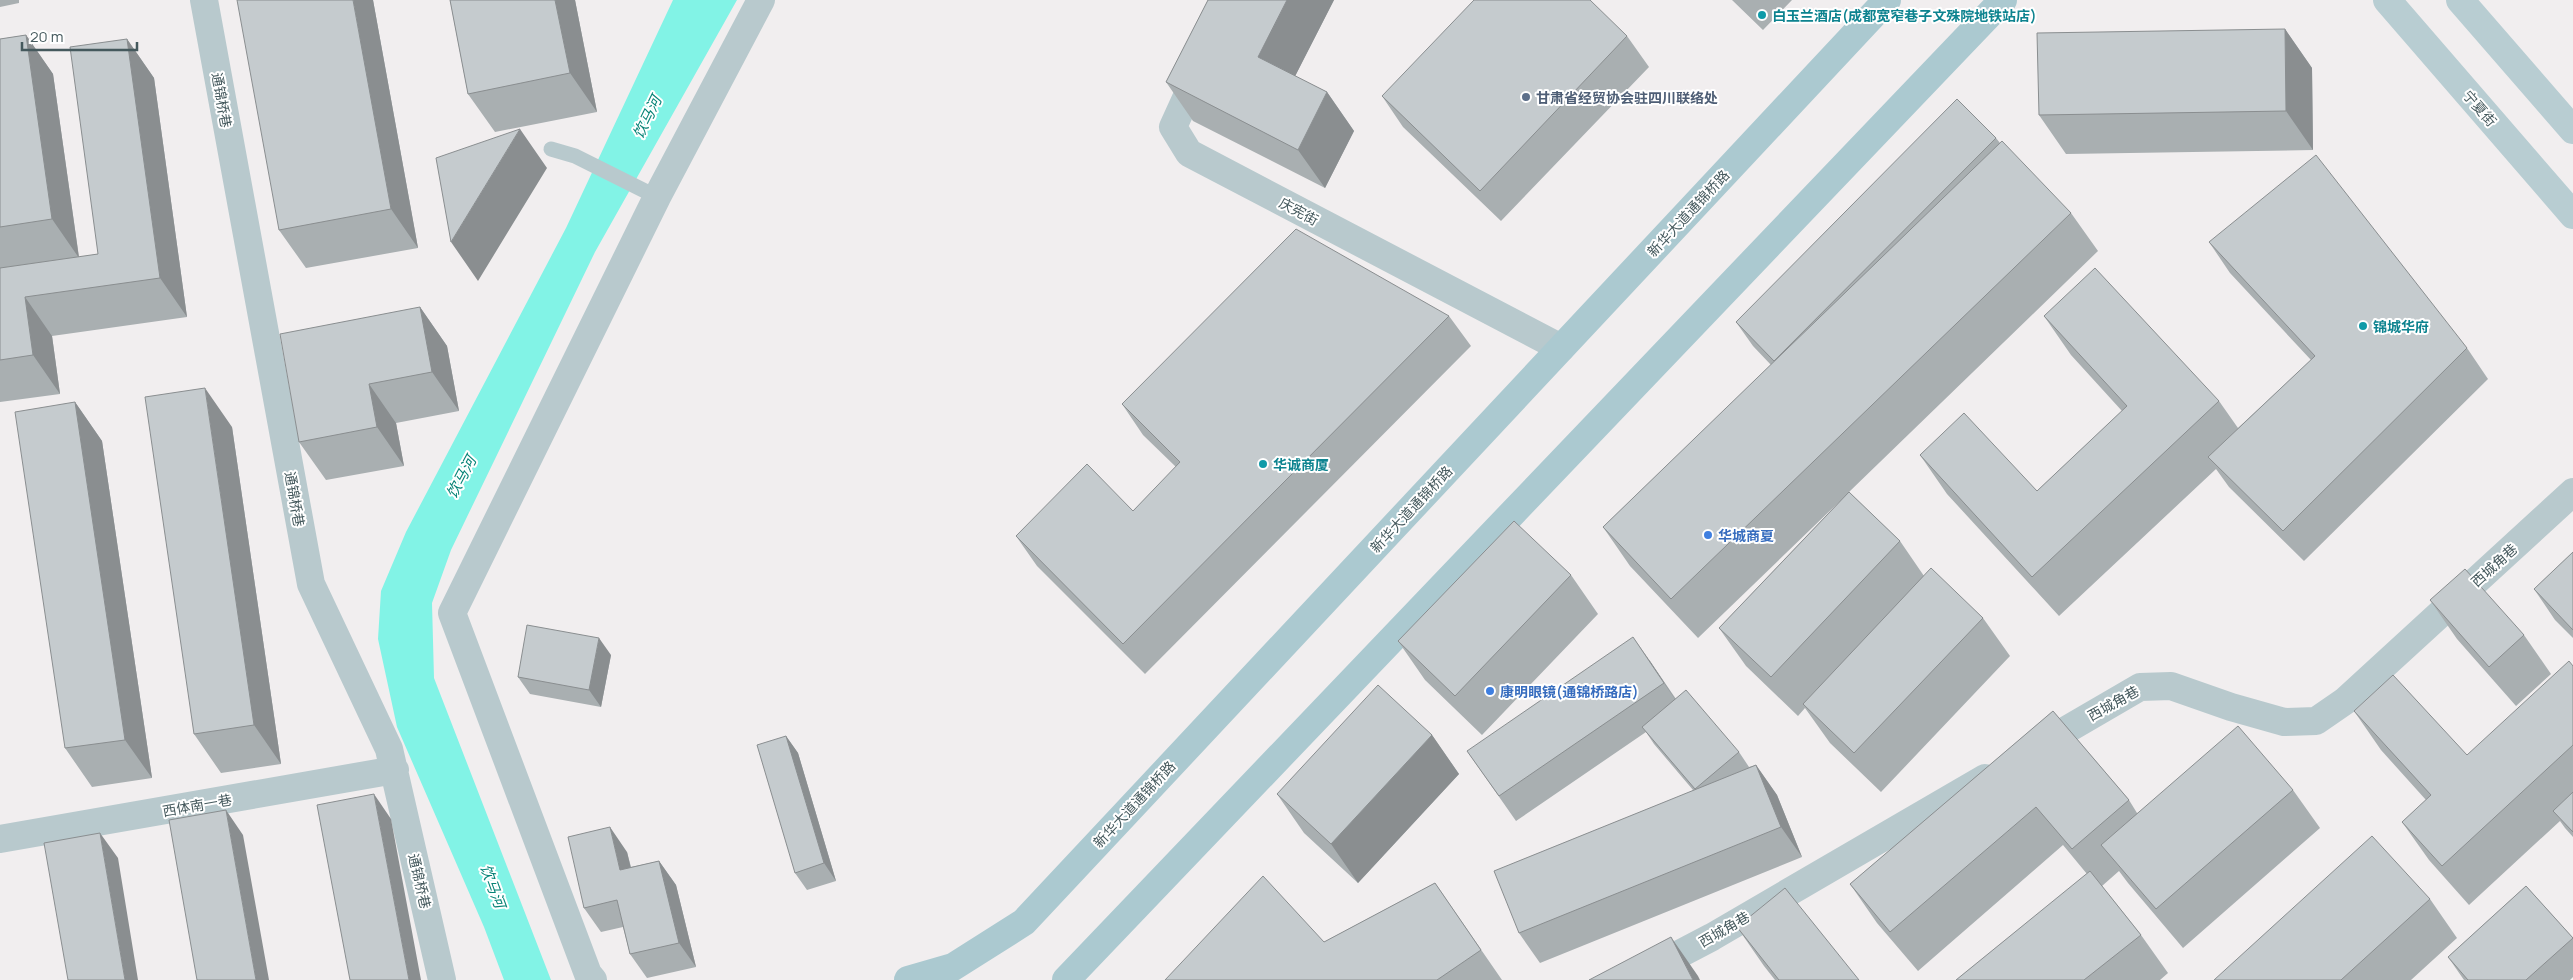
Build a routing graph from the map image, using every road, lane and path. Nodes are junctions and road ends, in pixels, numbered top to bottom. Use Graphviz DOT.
graph roads {
  1 [pos="204,0"];
  2 [pos="761,0"];
  3 [pos="1887,0"];
  4 [pos="2003,0"];
  5 [pos="2386,0"];
  6 [pos="2460,0"];
  7 [pos="1209,51"];
  8 [pos="2573,130"];
  9 [pos="551,149"];
  10 [pos="658,197"];
  11 [pos="2573,215"];
  12 [pos="1561,348"];
  13 [pos="2573,492"];
  14 [pos="395,770"];
  15 [pos="0,839"];
  16 [pos="442,980"];
  17 [pos="593,980"];
  18 [pos="908,980"];
  19 [pos="1066,980"];
  20 [pos="1630,980"];
  1 -- 14 [label="street, 通锦桥巷"];
  2 -- 10 [label="street"];
  3 -- 12 [label="main road, 新华大道通锦桥路"];
  4 -- 19 [label="main road"];
  5 -- 11 [label="main road, 宁夏街"];
  6 -- 8 [label="main road"];
  7 -- 12 [label="street, 庆宪街"];
  9 -- 10 [label="lane"];
  10 -- 17 [label="street"];
  12 -- 18 [label="main road, 新华大道通锦桥路"];
  13 -- 20 [label="street, 西城角巷"];
  14 -- 15 [label="street, 西体南一巷"];
  14 -- 16 [label="street, 通锦桥巷"];
}
